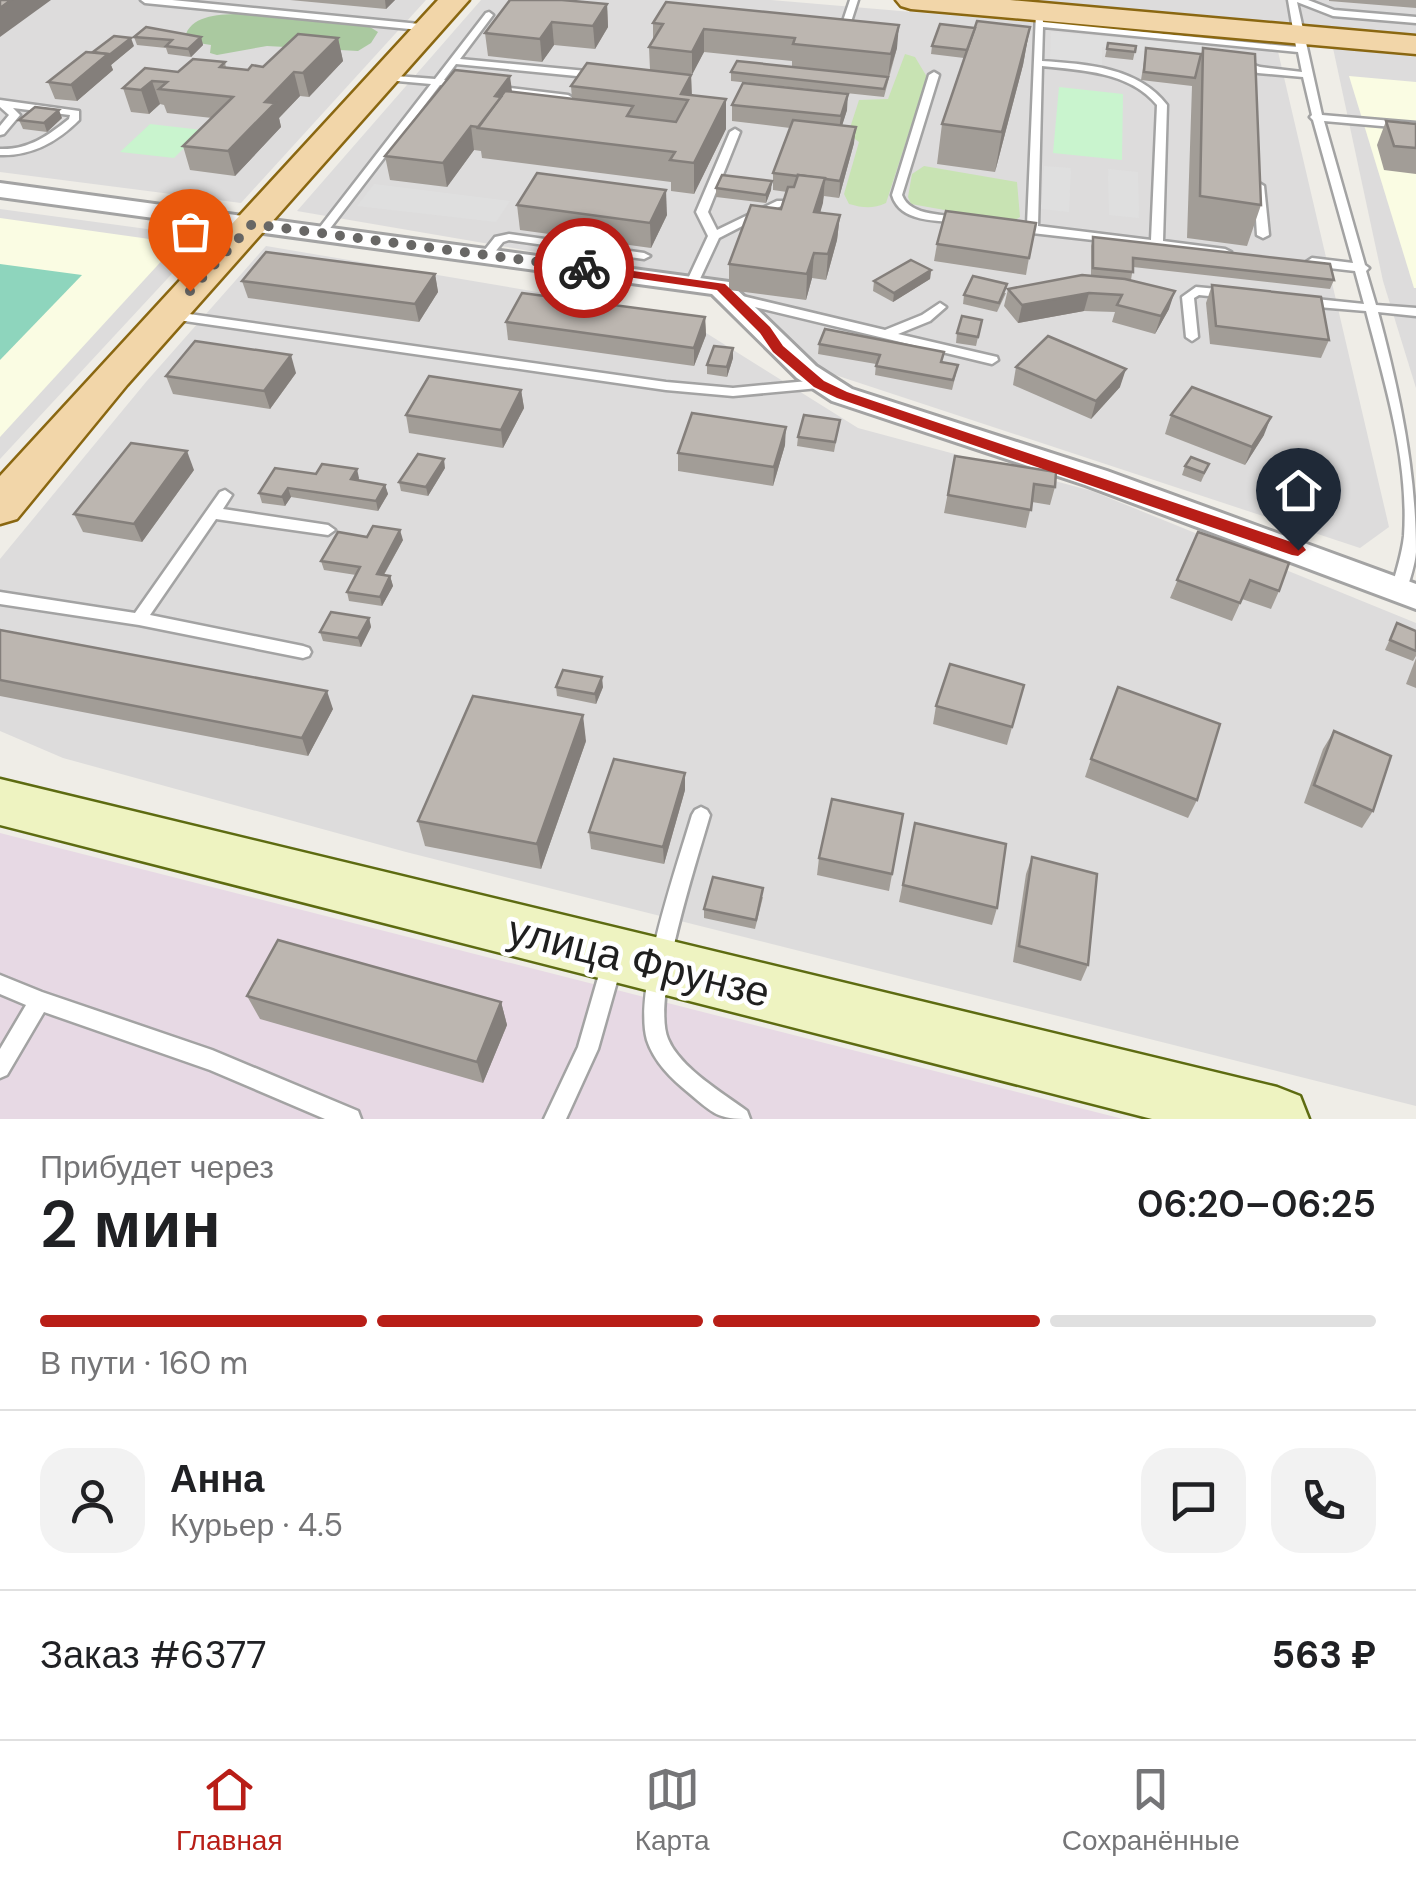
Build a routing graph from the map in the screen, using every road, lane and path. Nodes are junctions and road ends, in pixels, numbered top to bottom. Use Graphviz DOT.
graph roads {
  1 [pos="145,0"];
  2 [pos="454,0"];
  3 [pos="854,0"];
  4 [pos="911,0"];
  5 [pos="1296,0"];
  6 [pos="489,16"];
  7 [pos="1039,17"];
  8 [pos="1416,20"];
  9 [pos="819,26"];
  10 [pos="430,28"];
  11 [pos="1198,41"];
  12 [pos="1300,42"];
  13 [pos="1416,44"];
  14 [pos="457,61"];
  15 [pos="1037,63"];
  16 [pos="1258,70"];
  17 [pos="934,75"];
  18 [pos="1307,75"];
  19 [pos="386,77"];
  20 [pos="616,77"];
  21 [pos="440,83"];
  22 [pos="1250,83"];
  23 [pos="465,86"];
  24 [pos="482,88"];
  25 [pos="568,98"];
  26 [pos="1,103"];
  27 [pos="1315,117"];
  28 [pos="1416,126"];
  29 [pos="0,132"];
  30 [pos="735,132"];
  31 [pos="0,152"];
  32 [pos="1258,178"];
  33 [pos="0,190"];
  34 [pos="781,203"];
  35 [pos="981,223"];
  36 [pos="252,224"];
  37 [pos="998,225"];
  38 [pos="1032,230"];
  39 [pos="321,233"];
  40 [pos="1263,235"];
  41 [pos="714,236"];
  42 [pos="1157,244"];
  43 [pos="1232,253"];
  44 [pos="486,256"];
  45 [pos="644,256"];
  46 [pos="1306,262"];
  47 [pos="1362,268"];
  48 [pos="693,281"];
  49 [pos="1249,296"];
  50 [pos="734,298"];
  51 [pos="1285,300"];
  52 [pos="940,307"];
  53 [pos="1370,307"];
  54 [pos="1416,312"];
  55 [pos="168,315"];
  56 [pos="889,333"];
  57 [pos="1192,337"];
  58 [pos="992,360"];
  59 [pos="819,384"];
  60 [pos="1410,428"];
  61 [pos="225,495"];
  62 [pos="0,508"];
  63 [pos="213,514"];
  64 [pos="328,530"];
  65 [pos="1408,594"];
  66 [pos="0,598"];
  67 [pos="139,620"];
  68 [pos="303,652"];
  69 [pos="9,809"];
  70 [pos="701,815"];
  71 [pos="638,961"];
  72 [pos="0,984"];
  73 [pos="40,1001"];
  74 [pos="0,1068"];
  75 [pos="350,1119"];
  76 [pos="555,1119"];
  77 [pos="739,1119"];
  78 [pos="1277,1119"];
  1 -- 10 [label="lane"];
  2 -- 10 [label="main road"];
  3 -- 9 [label="lane"];
  4 -- 7 [label="main road"];
  5 -- 8 [label="lane"];
  5 -- 12 [label="lane"];
  6 -- 14 [label="lane"];
  7 -- 11 [label="lane"];
  7 -- 12 [label="main road"];
  7 -- 15 [label="lane"];
  10 -- 19 [label="main road"];
  11 -- 12 [label="lane"];
  11 -- 16 [label="lane"];
  12 -- 13 [label="main road"];
  12 -- 18 [label="lane"];
  14 -- 20 [label="lane"];
  14 -- 21 [label="lane"];
  15 -- 38 [label="lane"];
  15 -- 42 [label="lane"];
  16 -- 18 [label="lane"];
  16 -- 22 [label="lane"];
  17 -- 35 [label="lane"];
  18 -- 27 [label="lane"];
  19 -- 21 [label="lane"];
  19 -- 36 [label="main road"];
  21 -- 23 [label="lane"];
  21 -- 39 [label="lane"];
  24 -- 25 [label="lane"];
  26 -- 29 [label="lane"];
  26 -- 31 [label="lane"];
  27 -- 28 [label="lane"];
  27 -- 47 [label="lane"];
  30 -- 41 [label="lane"];
  32 -- 40 [label="lane"];
  33 -- 36 [label="street"];
  34 -- 41 [label="lane"];
  36 -- 39 [label="street"];
  36 -- 55 [label="main road"];
  37 -- 38 [label="lane"];
  38 -- 42 [label="lane"];
  39 -- 44 [label="street"];
  41 -- 48 [label="lane"];
  42 -- 43 [label="lane"];
  44 -- 45 [label="lane"];
  44 -- 48 [label="street"];
  46 -- 47 [label="lane"];
  47 -- 53 [label="lane"];
  48 -- 50 [label="street"];
  49 -- 57 [label="lane"];
  50 -- 56 [label="lane"];
  50 -- 59 [label="street"];
  51 -- 53 [label="lane"];
  52 -- 56 [label="lane"];
  53 -- 54 [label="lane"];
  53 -- 60 [label="lane"];
  55 -- 59 [label="lane"];
  55 -- 62 [label="main road"];
  56 -- 58 [label="lane"];
  59 -- 65 [label="street"];
  60 -- 65 [label="lane"];
  61 -- 63 [label="lane"];
  63 -- 64 [label="lane"];
  63 -- 67 [label="lane"];
  66 -- 67 [label="lane"];
  67 -- 68 [label="lane"];
  69 -- 71 [label="main road, улица Фрунзе"];
  70 -- 71 [label="lane"];
  71 -- 76 [label="lane"];
  71 -- 77 [label="lane"];
  71 -- 78 [label="main road, улица Фрунзе"];
  72 -- 73 [label="lane"];
  73 -- 74 [label="lane"];
  73 -- 75 [label="lane"];
}
